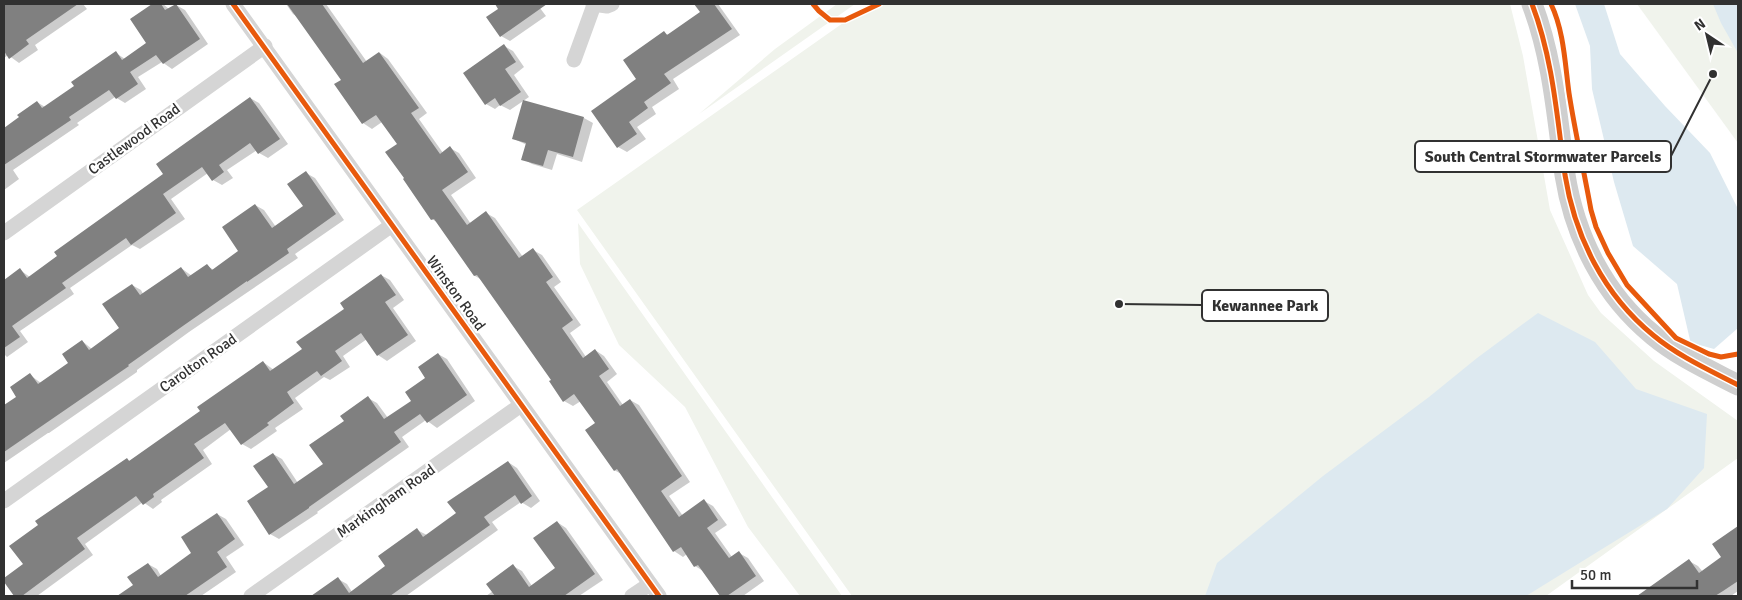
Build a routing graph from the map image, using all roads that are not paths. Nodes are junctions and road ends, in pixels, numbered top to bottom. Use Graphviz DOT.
graph roads {
  1 [pos="233,4"];
  2 [pos="593,4"];
  3 [pos="612,4"];
  4 [pos="1532,4"];
  5 [pos="265,46"];
  6 [pos="574,60"];
  7 [pos="392,225"];
  8 [pos="4,233"];
  9 [pos="1738,385"];
  10 [pos="521,405"];
  11 [pos="4,501"];
  12 [pos="650,584"];
  13 [pos="251,596"];
  14 [pos="632,596"];
  15 [pos="659,596"];
  1 -- 5 [label="street, Winston Road"];
  2 -- 3 [label="street"];
  2 -- 6 [label="street"];
  4 -- 9 [label="street"];
  5 -- 7 [label="street, Winston Road"];
  5 -- 8 [label="street, Castlewood Road"];
  7 -- 10 [label="street, Winston Road"];
  7 -- 11 [label="street, Carolton Road"];
  10 -- 12 [label="street, Winston Road"];
  10 -- 13 [label="street, Markingham Road"];
  12 -- 14 [label="street"];
  12 -- 15 [label="street, Winston Road"];
}
